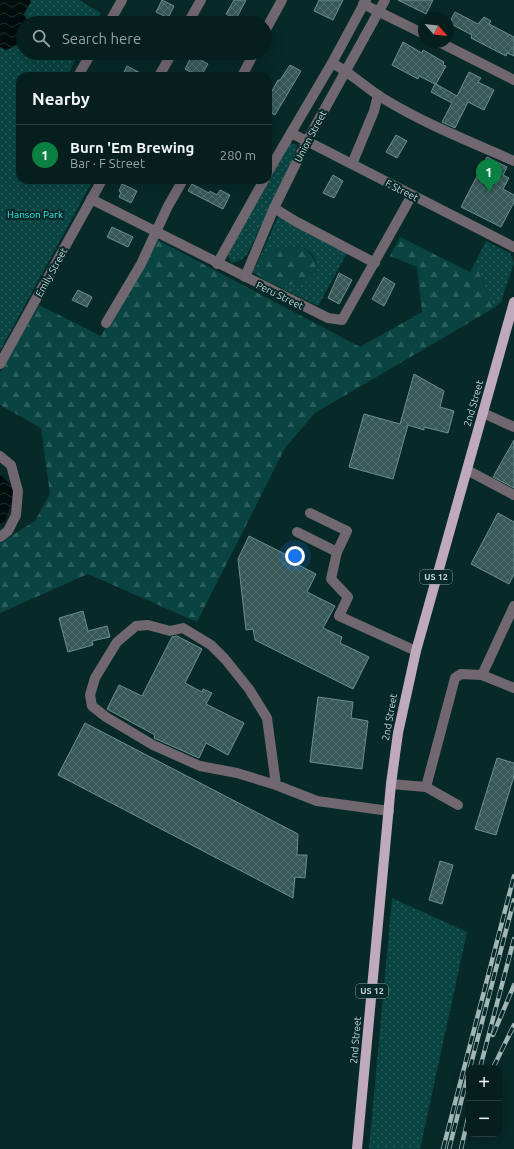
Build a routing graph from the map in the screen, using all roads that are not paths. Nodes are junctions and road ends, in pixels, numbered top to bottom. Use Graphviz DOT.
graph roads {
  1 [pos="122,0"];
  2 [pos="201,0"];
  3 [pos="282,0"];
  4 [pos="385,0"];
  5 [pos="364,2"];
  6 [pos="378,11"];
  7 [pos="113,16"];
  8 [pos="192,16"];
  9 [pos="272,18"];
  10 [pos="418,31"];
  11 [pos="451,48"];
  12 [pos="87,60"];
  13 [pos="168,60"];
  14 [pos="250,60"];
  15 [pos="332,63"];
  16 [pos="346,71"];
  17 [pos="80,72"];
  18 [pos="161,72"];
  19 [pos="244,72"];
  20 [pos="514,80"];
  21 [pos="378,95"];
  22 [pos="291,133"];
  23 [pos="307,141"];
  24 [pos="514,161"];
  25 [pos="352,164"];
  26 [pos="272,165"];
  27 [pos="100,184"];
  28 [pos="181,184"];
  29 [pos="262,184"];
  30 [pos="412,195"];
  31 [pos="92,199"];
  32 [pos="274,208"];
  33 [pos="155,232"];
  34 [pos="514,247"];
  35 [pos="375,263"];
  36 [pos="217,264"];
  37 [pos="245,277"];
  38 [pos="514,302"];
  39 [pos="106,323"];
  40 [pos="0,364"];
  41 [pos="483,413"];
  42 [pos="514,427"];
  43 [pos="0,456"];
  44 [pos="466,470"];
  45 [pos="514,495"];
  46 [pos="310,513"];
  47 [pos="297,532"];
  48 [pos="0,537"];
  49 [pos="337,552"];
  50 [pos="514,606"];
  51 [pos="416,651"];
  52 [pos="482,675"];
  53 [pos="514,688"];
  54 [pos="391,784"];
  55 [pos="276,785"];
  56 [pos="426,787"];
  57 [pos="458,805"];
  58 [pos="389,811"];
  59 [pos="357,1149"];
  1 -- 7 [label="street"];
  2 -- 8 [label="street"];
  3 -- 9 [label="street"];
  4 -- 6 [label="street, Union Street"];
  5 -- 6 [label="street"];
  5 -- 15 [label="street, Union Street"];
  6 -- 10 [label="street"];
  6 -- 16 [label="street, Union Street"];
  11 -- 20 [label="street"];
  12 -- 17 [label="street"];
  13 -- 18 [label="street"];
  14 -- 19 [label="street"];
  15 -- 16 [label="street"];
  15 -- 22 [label="street, Union Street"];
  16 -- 21 [label="street"];
  16 -- 23 [label="street, Union Street"];
  21 -- 24 [label="street"];
  21 -- 25 [label="street"];
  22 -- 23 [label="street, F Street"];
  22 -- 26 [label="street, Union Street"];
  23 -- 25 [label="street, F Street"];
  23 -- 32 [label="street, Union Street"];
  25 -- 30 [label="street, F Street"];
  27 -- 31 [label="street, Emily Street"];
  28 -- 33 [label="street"];
  29 -- 36 [label="street"];
  30 -- 34 [label="street, F Street"];
  30 -- 35 [label="street, Peru Street"];
  31 -- 33 [label="street, Peru Street"];
  31 -- 40 [label="street, Emily Street"];
  32 -- 35 [label="street"];
  32 -- 37 [label="street, Union Street"];
  33 -- 36 [label="street, Peru Street"];
  33 -- 39 [label="street"];
  35 -- 37 [label="street, Peru Street"];
  36 -- 37 [label="street, Peru Street"];
  38 -- 41 [label="main road, 2nd Street / US 12"];
  41 -- 42 [label="street"];
  41 -- 44 [label="main road, 2nd Street / US 12"];
  43 -- 48 [label="street"];
  44 -- 45 [label="street"];
  44 -- 51 [label="main road, 2nd Street / US 12"];
  46 -- 49 [label="street"];
  47 -- 49 [label="street"];
  49 -- 51 [label="street"];
  50 -- 52 [label="street"];
  51 -- 54 [label="main road, 2nd Street / US 12"];
  52 -- 53 [label="street"];
  52 -- 56 [label="street"];
  54 -- 56 [label="street"];
  54 -- 58 [label="main road, 2nd Street / US 12"];
  55 -- 55 [label="street"];
  55 -- 58 [label="street"];
  56 -- 57 [label="street"];
  58 -- 59 [label="main road, 2nd Street / US 12"];
}
